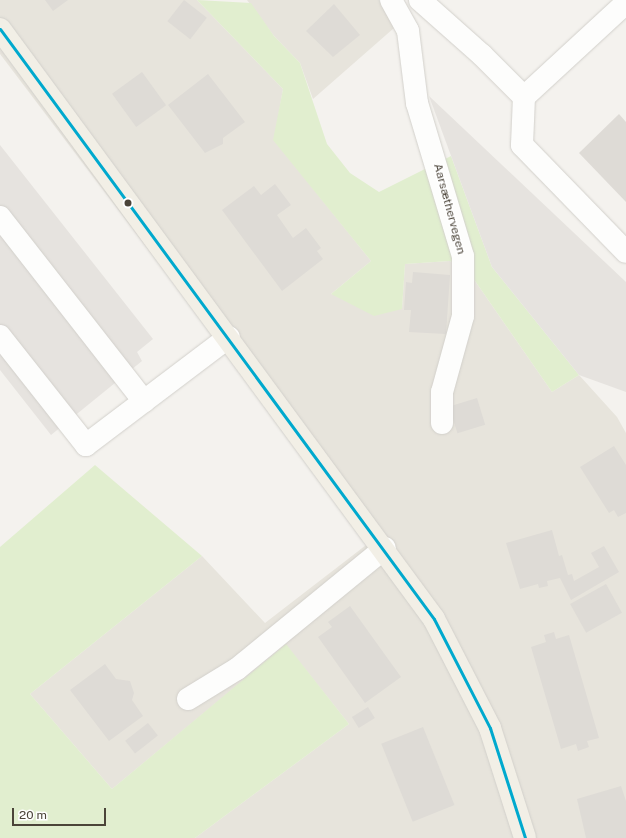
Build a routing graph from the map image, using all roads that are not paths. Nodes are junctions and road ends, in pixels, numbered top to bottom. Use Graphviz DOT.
graph roads {
  1 [pos="392,0"];
  2 [pos="420,0"];
  3 [pos="626,3"];
  4 [pos="0,29"];
  5 [pos="524,97"];
  6 [pos="0,217"];
  7 [pos="626,252"];
  8 [pos="0,336"];
  9 [pos="229,337"];
  10 [pos="144,401"];
  11 [pos="442,423"];
  12 [pos="385,548"];
  13 [pos="188,699"];
  14 [pos="525,838"];
  1 -- 11 [label="lane, Aarsæthervegen"];
  2 -- 5 [label="lane"];
  3 -- 5 [label="lane"];
  4 -- 9 [label="main road"];
  5 -- 7 [label="lane"];
  6 -- 10 [label="lane"];
  8 -- 10 [label="lane"];
  9 -- 10 [label="lane"];
  9 -- 12 [label="main road"];
  12 -- 13 [label="lane"];
  12 -- 14 [label="main road"];
}
